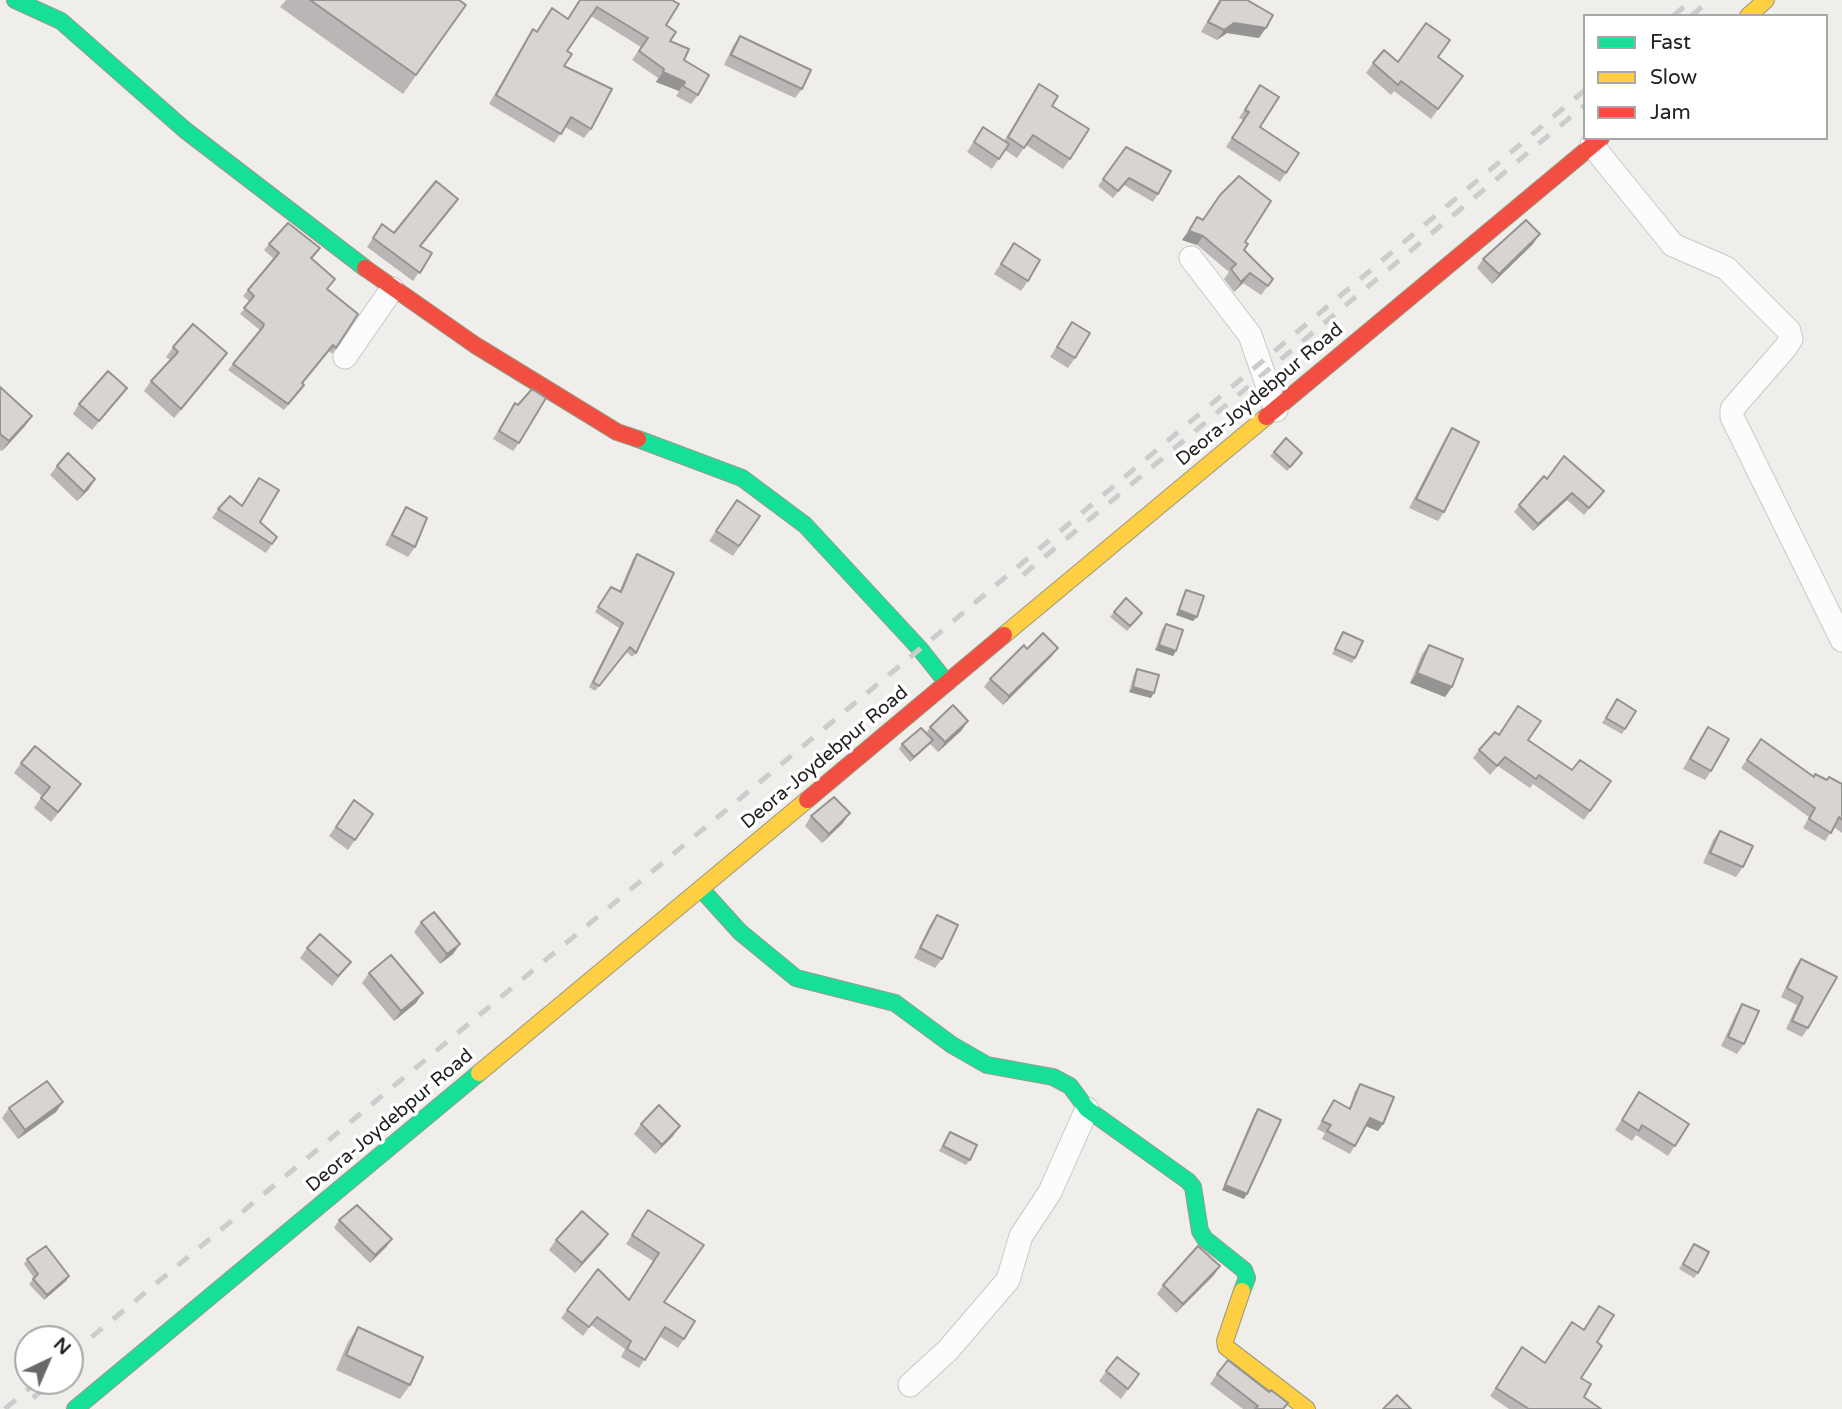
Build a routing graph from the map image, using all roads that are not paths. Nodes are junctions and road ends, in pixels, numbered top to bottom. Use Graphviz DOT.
graph roads {
  1 [pos="15,0"];
  2 [pos="1766,0"];
  3 [pos="1750,14"];
  4 [pos="1597,142"];
  5 [pos="1191,258"];
  6 [pos="392,289"];
  7 [pos="345,357"];
  8 [pos="1276,410"];
  9 [pos="1842,640"];
  10 [pos="947,683"];
  11 [pos="702,890"];
  12 [pos="1087,1109"];
  13 [pos="910,1385"];
  14 [pos="75,1409"];
  15 [pos="1307,1409"];
  1 -- 6 [label="street"];
  2 -- 3 [label="street"];
  4 -- 8 [label="street, Deora-Joydebpur Road"];
  4 -- 9 [label="street"];
  5 -- 8 [label="street"];
  6 -- 7 [label="street"];
  6 -- 10 [label="street"];
  8 -- 10 [label="street, Deora-Joydebpur Road"];
  10 -- 11 [label="street, Deora-Joydebpur Road"];
  11 -- 12 [label="street"];
  11 -- 14 [label="street, Deora-Joydebpur Road"];
  12 -- 13 [label="street"];
  12 -- 15 [label="street"];
}
